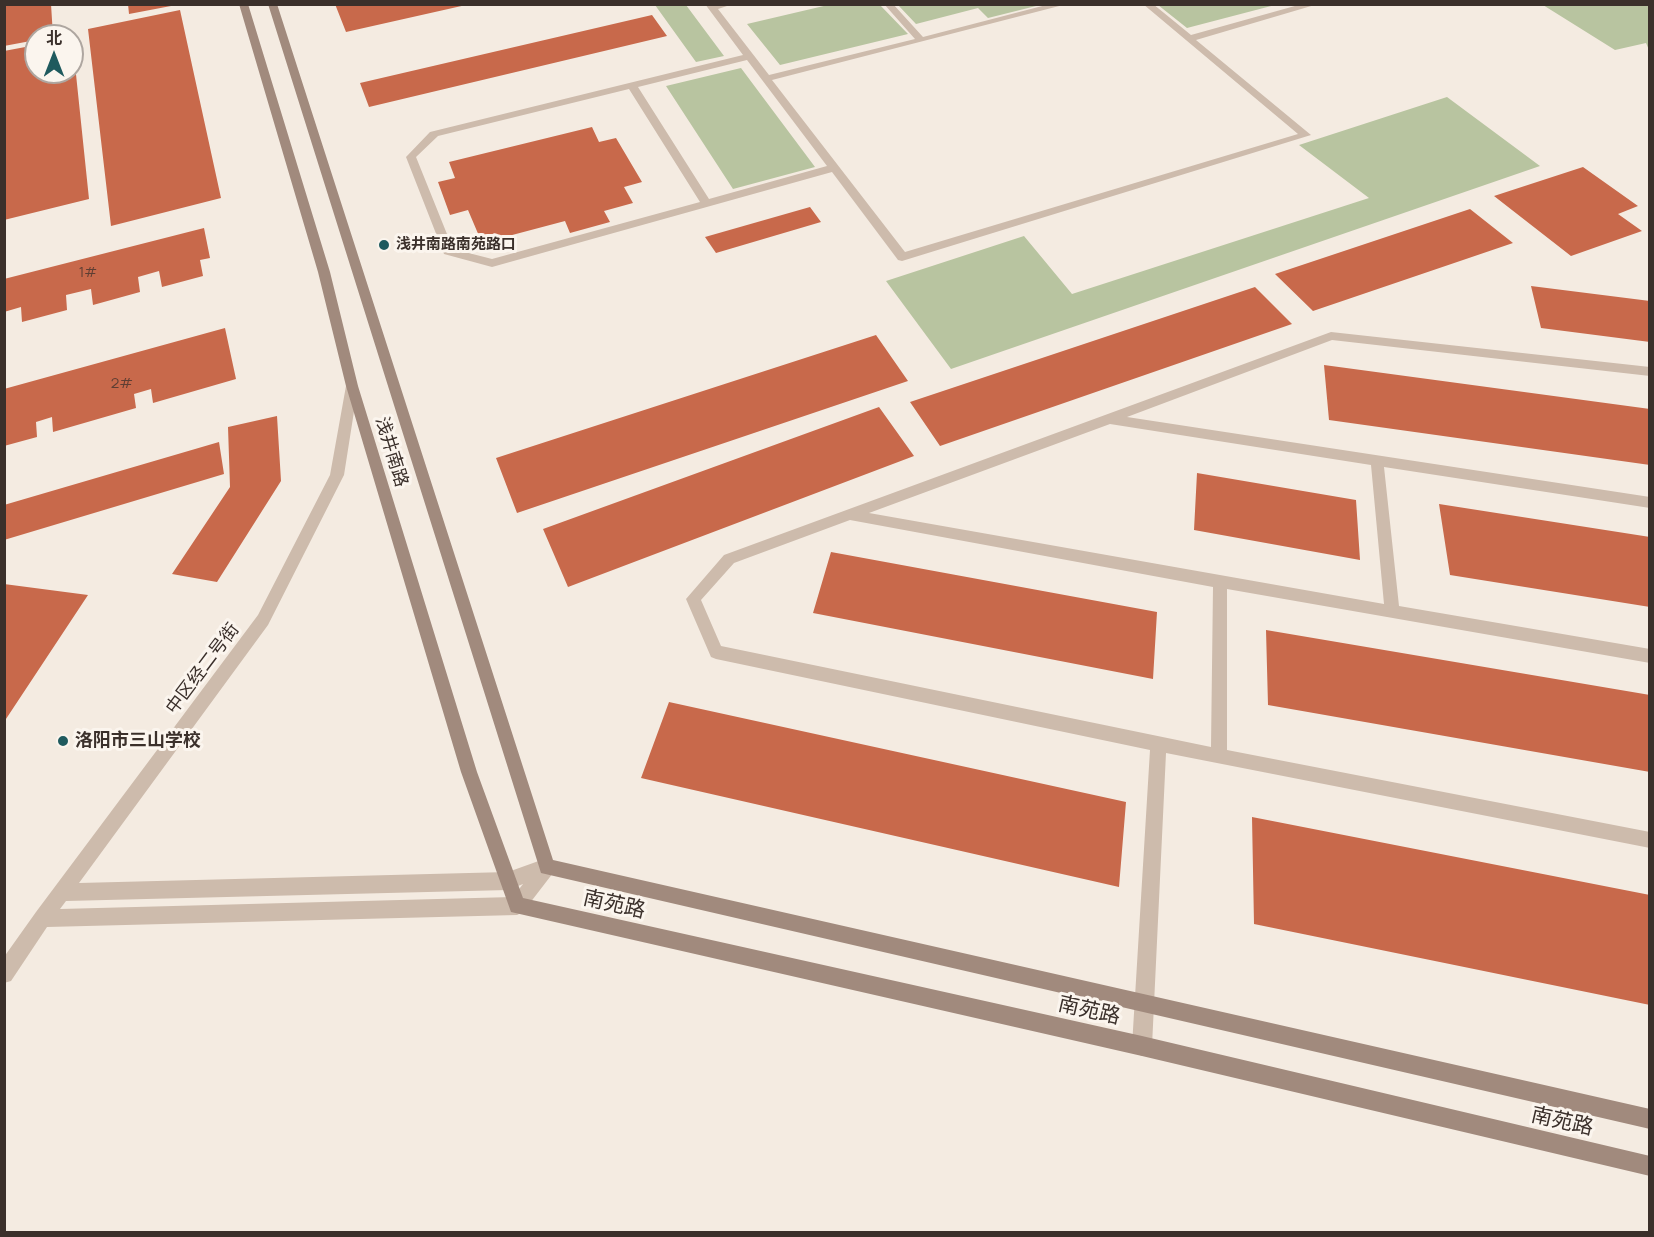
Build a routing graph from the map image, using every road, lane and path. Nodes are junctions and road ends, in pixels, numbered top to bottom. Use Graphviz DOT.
graph roads {
  1 [pos="243,4"];
  2 [pos="272,4"];
  3 [pos="729,4"];
  4 [pos="888,4"];
  5 [pos="1063,4"];
  6 [pos="1147,4"];
  7 [pos="1314,4"];
  8 [pos="711,7"];
  9 [pos="1189,39"];
  10 [pos="921,40"];
  11 [pos="749,57"];
  12 [pos="766,79"];
  13 [pos="632,86"];
  14 [pos="834,168"];
  15 [pos="707,204"];
  16 [pos="1650,372"];
  17 [pos="352,386"];
  18 [pos="1108,419"];
  19 [pos="1377,460"];
  20 [pos="1650,503"];
  21 [pos="848,515"];
  22 [pos="1220,582"];
  23 [pos="1392,611"];
  24 [pos="1650,656"];
  25 [pos="1158,744"];
  26 [pos="1219,756"];
  27 [pos="1650,840"];
  28 [pos="547,867"];
  29 [pos="508,881"];
  30 [pos="61,892"];
  31 [pos="517,906"];
  32 [pos="42,918"];
  33 [pos="4,974"];
  34 [pos="1144,1003"];
  35 [pos="1142,1046"];
  36 [pos="1650,1119"];
  37 [pos="1650,1166"];
  1 -- 17 [label="street, 浅井南路"];
  2 -- 28 [label="street, 浅井南路"];
  3 -- 8 [label="street"];
  4 -- 10 [label="street"];
  5 -- 10 [label="street"];
  6 -- 9 [label="street"];
  7 -- 9 [label="street"];
  8 -- 11 [label="street"];
  9 -- 14 [label="street"];
  10 -- 12 [label="street"];
  11 -- 12 [label="street"];
  11 -- 13 [label="street"];
  12 -- 14 [label="street"];
  13 -- 15 [label="street"];
  13 -- 15 [label="street"];
  14 -- 15 [label="street"];
  16 -- 18 [label="street"];
  17 -- 29 [label="street, 浅井南路"];
  17 -- 30 [label="street, 中区经二号街"];
  18 -- 19 [label="street"];
  18 -- 21 [label="street"];
  19 -- 20 [label="street"];
  19 -- 23 [label="street"];
  21 -- 22 [label="street"];
  21 -- 25 [label="street"];
  22 -- 23 [label="street"];
  22 -- 26 [label="street"];
  23 -- 24 [label="street"];
  25 -- 26 [label="street"];
  25 -- 34 [label="street"];
  26 -- 27 [label="street"];
  28 -- 29 [label="street"];
  28 -- 31 [label="street"];
  28 -- 34 [label="street, 南苑路"];
  29 -- 30 [label="street"];
  29 -- 31 [label="street, 浅井南路"];
  30 -- 32 [label="street, 中区经二号街"];
  31 -- 32 [label="street"];
  31 -- 35 [label="street, 南苑路"];
  32 -- 33 [label="street, 中区经二号街"];
  34 -- 35 [label="street"];
  34 -- 36 [label="street, 南苑路"];
  35 -- 37 [label="street, 南苑路"];
}
